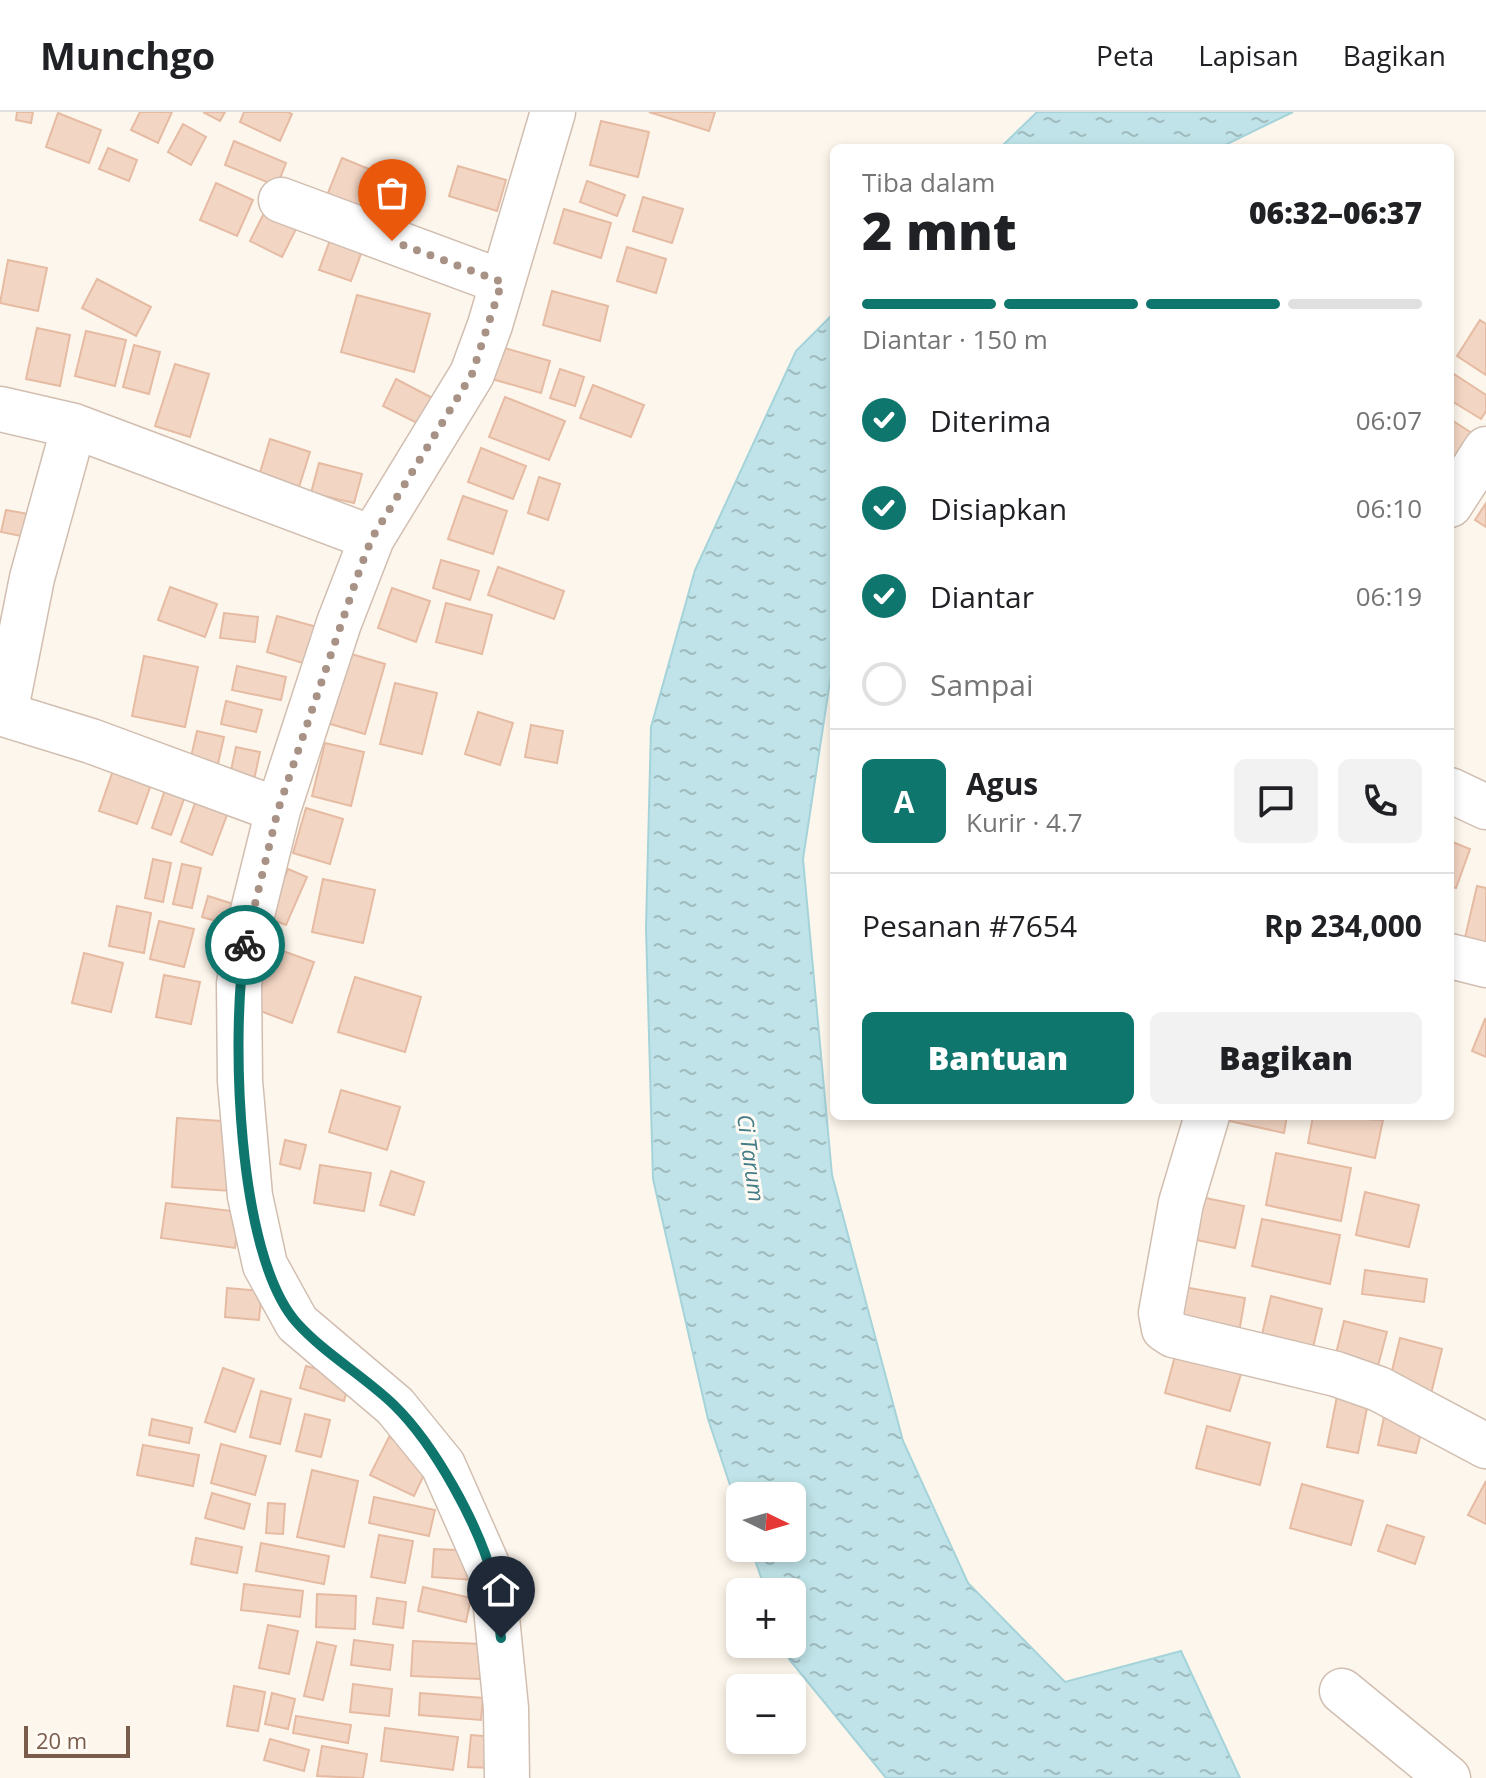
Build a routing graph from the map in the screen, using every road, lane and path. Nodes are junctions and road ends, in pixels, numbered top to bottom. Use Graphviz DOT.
graph roads {
  1 [pos="553,112"];
  2 [pos="281,200"];
  3 [pos="502,282"];
  4 [pos="0,409"];
  5 [pos="74,426"];
  6 [pos="1486,449"];
  7 [pos="1454,499"];
  8 [pos="372,538"];
  9 [pos="2,713"];
  10 [pos="1454,792"];
  11 [pos="1486,807"];
  12 [pos="278,810"];
  13 [pos="1454,957"];
  14 [pos="1486,965"];
  15 [pos="1206,1120"];
  16 [pos="1486,1446"];
  17 [pos="1342,1691"];
  18 [pos="507,1778"];
  19 [pos="1448,1778"];
  1 -- 3 [label="street"];
  2 -- 3 [label="street"];
  3 -- 8 [label="street"];
  4 -- 5 [label="street"];
  5 -- 8 [label="street"];
  5 -- 9 [label="street"];
  6 -- 7 [label="street"];
  8 -- 12 [label="street"];
  9 -- 12 [label="street"];
  10 -- 11 [label="street"];
  12 -- 18 [label="street"];
  13 -- 14 [label="street"];
  15 -- 16 [label="street"];
  17 -- 19 [label="street"];
}
